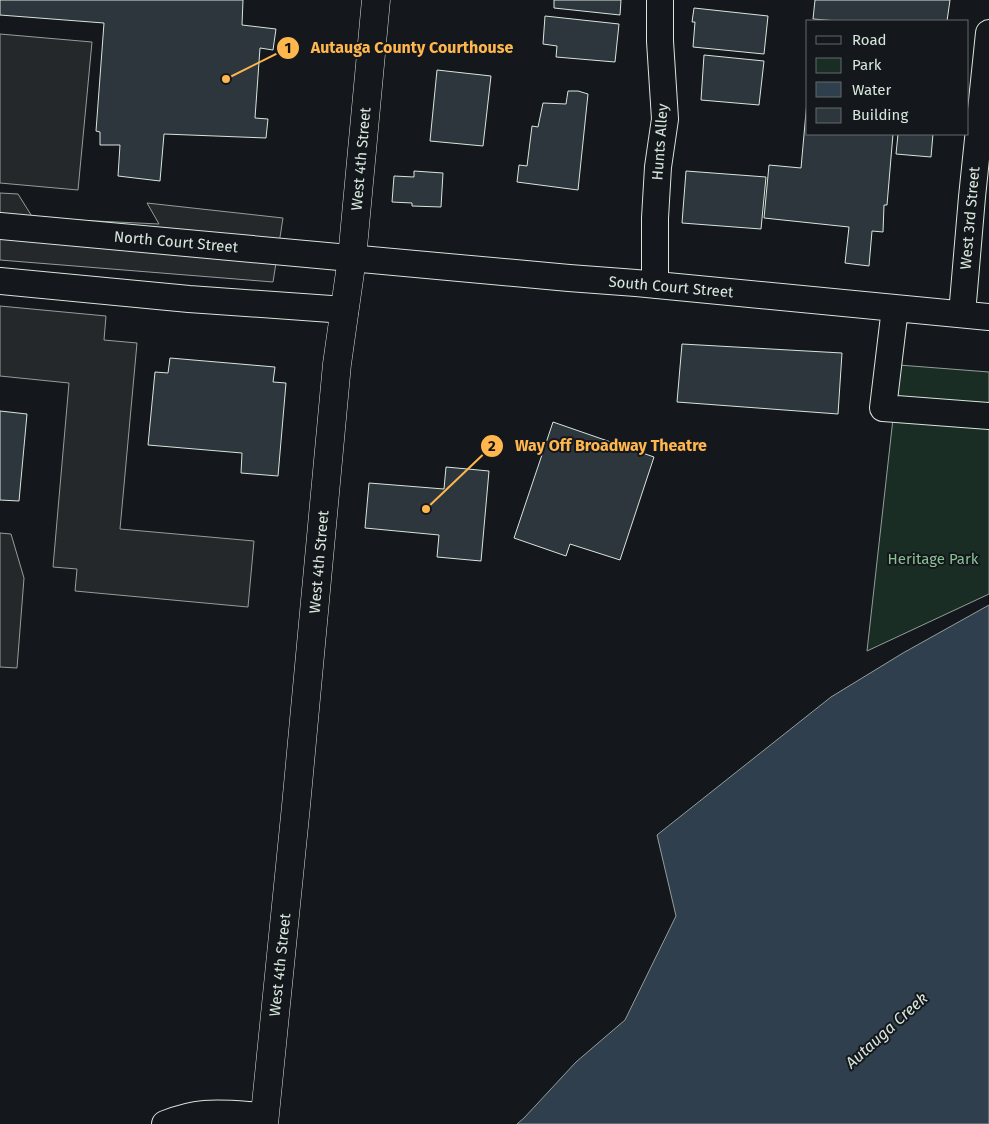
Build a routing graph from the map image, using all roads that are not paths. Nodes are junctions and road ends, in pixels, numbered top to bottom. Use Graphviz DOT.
graph roads {
  1 [pos="376,0"];
  2 [pos="660,0"];
  3 [pos="989,33"];
  4 [pos="0,226"];
  5 [pos="352,258"];
  6 [pos="0,281"];
  7 [pos="655,285"];
  8 [pos="895,308"];
  9 [pos="346,310"];
  10 [pos="962,314"];
  11 [pos="989,317"];
  12 [pos="989,416"];
  13 [pos="264,1120"];
  14 [pos="165,1124"];
  1 -- 5 [label="main road, West 4th Street"];
  2 -- 7 [label="street, Hunts Alley"];
  3 -- 10 [label="street, West 3rd Street"];
  4 -- 5 [label="street, North Court Street"];
  5 -- 7 [label="street, South Court Street"];
  5 -- 9 [label="main road, West 4th Street"];
  6 -- 9 [label="street"];
  7 -- 8 [label="street, South Court Street"];
  8 -- 10 [label="street, South Court Street"];
  8 -- 12 [label="street"];
  9 -- 13 [label="main road, West 4th Street"];
  10 -- 11 [label="street, South Court Street"];
  13 -- 14 [label="street"];
}
